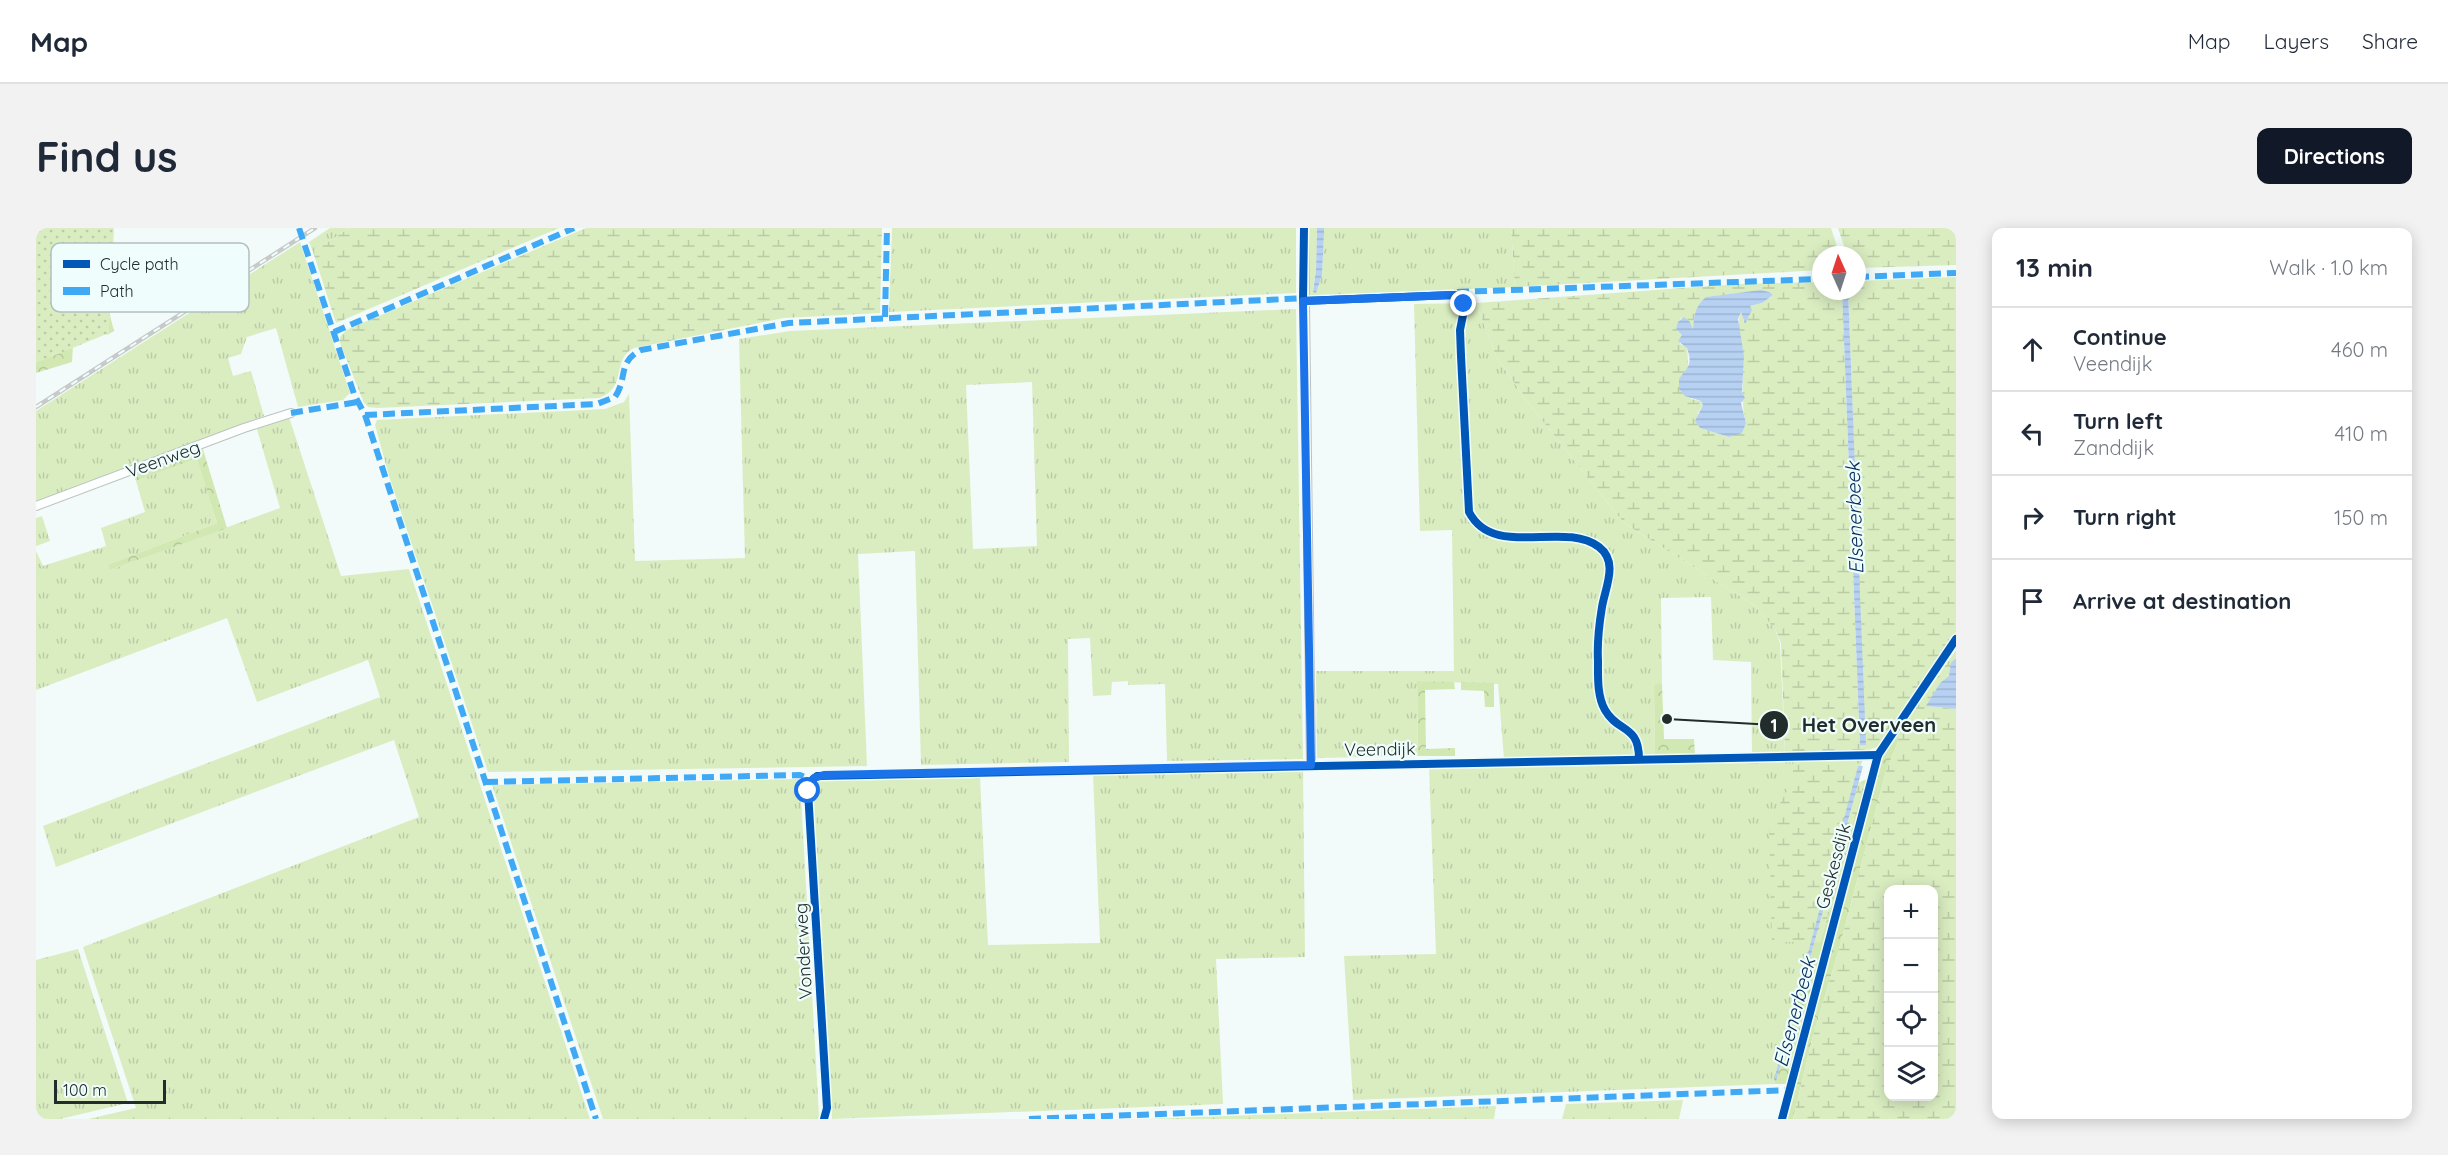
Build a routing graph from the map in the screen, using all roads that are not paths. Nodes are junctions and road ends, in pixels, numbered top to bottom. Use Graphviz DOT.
graph roads {
  1 [pos="1304,228"];
  2 [pos="291,413"];
  3 [pos="36,506"];
  4 [pos="1956,639"];
  5 [pos="1878,755"];
  6 [pos="1311,765"];
  7 [pos="812,780"];
  8 [pos="824,1119"];
  9 [pos="1782,1119"];
  1 -- 6 [label="street"];
  2 -- 3 [label="street, Veenweg"];
  4 -- 5 [label="street, Geskesdijk"];
  5 -- 6 [label="street, Veendijk"];
  5 -- 9 [label="street, Geskesdijk"];
  6 -- 7 [label="street, Veendijk"];
  7 -- 8 [label="street, Vonderweg"];
}
